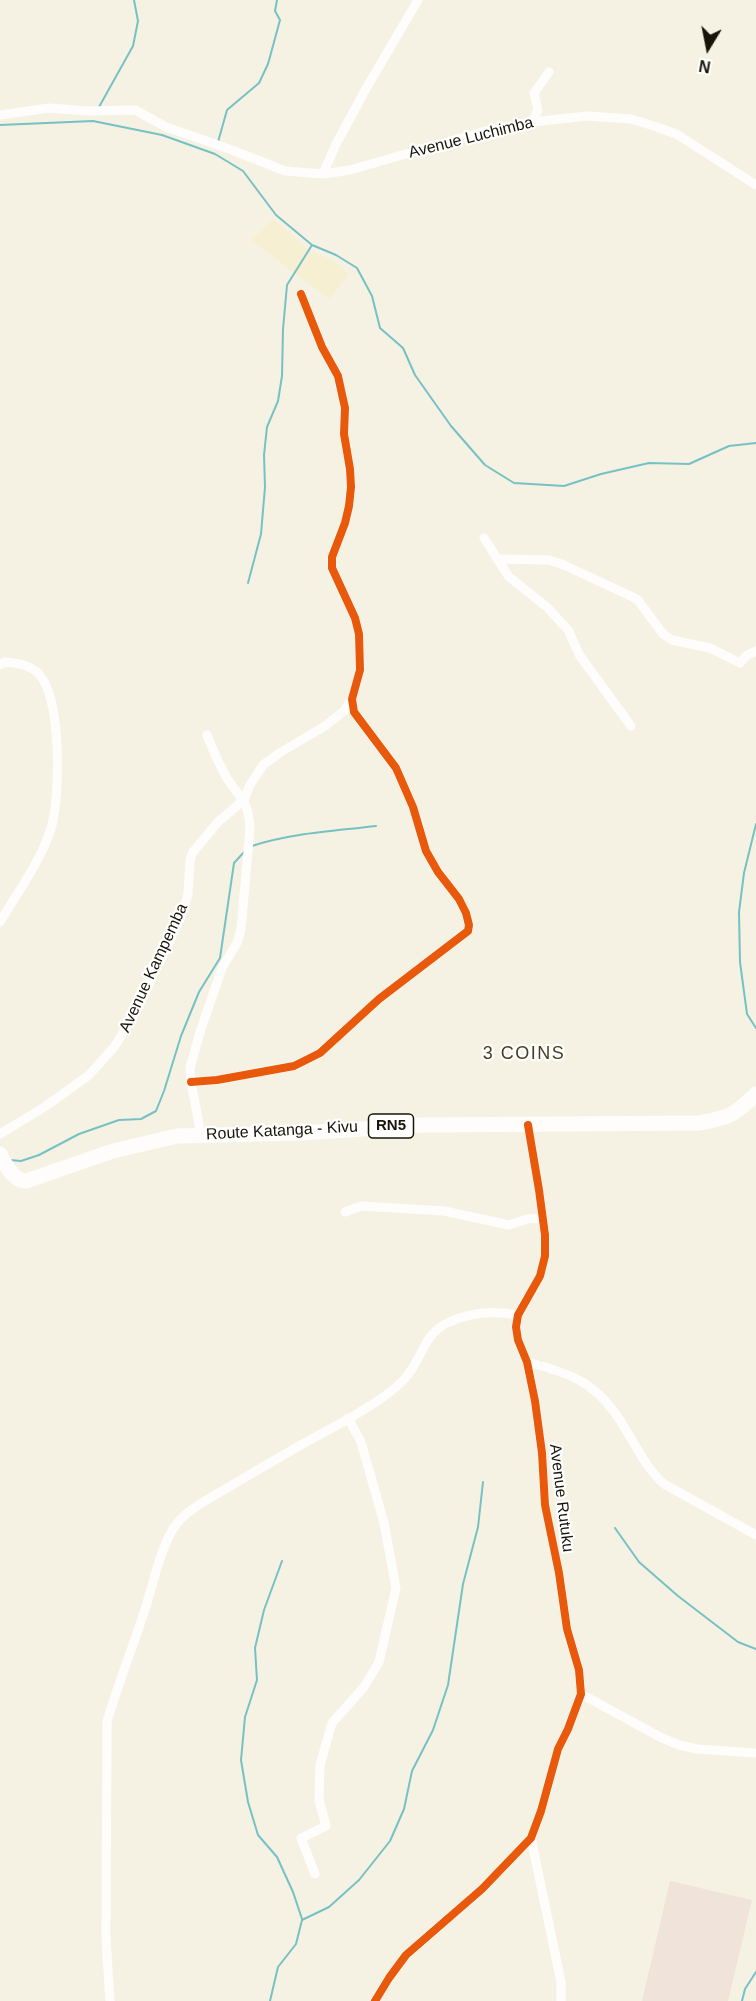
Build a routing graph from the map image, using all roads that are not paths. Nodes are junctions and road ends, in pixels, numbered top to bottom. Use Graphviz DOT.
graph roads {
  1 [pos="418,0"];
  2 [pos="549,72"];
  3 [pos="0,115"];
  4 [pos="532,122"];
  5 [pos="323,174"];
  6 [pos="756,185"];
  7 [pos="301,294"];
  8 [pos="484,538"];
  9 [pos="499,559"];
  10 [pos="756,651"];
  11 [pos="2,664"];
  12 [pos="352,699"];
  13 [pos="631,726"];
  14 [pos="207,735"];
  15 [pos="244,800"];
  16 [pos="0,922"];
  17 [pos="191,1082"];
  18 [pos="756,1094"];
  19 [pos="528,1125"];
  20 [pos="0,1134"];
  21 [pos="201,1136"];
  22 [pos="2,1158"];
  23 [pos="345,1212"];
  24 [pos="543,1218"];
  25 [pos="518,1315"];
  26 [pos="527,1362"];
  27 [pos="348,1418"];
  28 [pos="756,1535"];
  29 [pos="581,1694"];
  30 [pos="756,1753"];
  31 [pos="531,1838"];
  32 [pos="315,1874"];
  33 [pos="110,2001"];
  34 [pos="375,2001"];
  35 [pos="561,2001"];
  1 -- 5 [label="street"];
  2 -- 4 [label="street"];
  3 -- 5 [label="street, Avenue Luchimba"];
  4 -- 5 [label="street, Avenue Luchimba"];
  4 -- 6 [label="street, Avenue Luchimba"];
  7 -- 12 [label="street"];
  8 -- 9 [label="street"];
  9 -- 10 [label="street"];
  9 -- 13 [label="street"];
  11 -- 16 [label="street"];
  12 -- 15 [label="street"];
  12 -- 17 [label="street"];
  14 -- 15 [label="street"];
  15 -- 17 [label="street"];
  15 -- 20 [label="street, Avenue Kampemba"];
  17 -- 21 [label="street"];
  18 -- 19 [label="highway, Route Katanga - Kivu / RN5"];
  19 -- 21 [label="highway, Route Katanga - Kivu / RN5"];
  19 -- 24 [label="street"];
  21 -- 22 [label="highway, Route Katanga - Kivu / RN5"];
  23 -- 24 [label="street"];
  24 -- 25 [label="street"];
  25 -- 26 [label="street, Avenue Rutuku"];
  25 -- 27 [label="street"];
  26 -- 28 [label="street"];
  26 -- 29 [label="street, Avenue Rutuku"];
  27 -- 32 [label="street"];
  27 -- 33 [label="street"];
  29 -- 30 [label="street"];
  29 -- 31 [label="street, Avenue Rutuku"];
  31 -- 34 [label="street"];
  31 -- 35 [label="street"];
}
